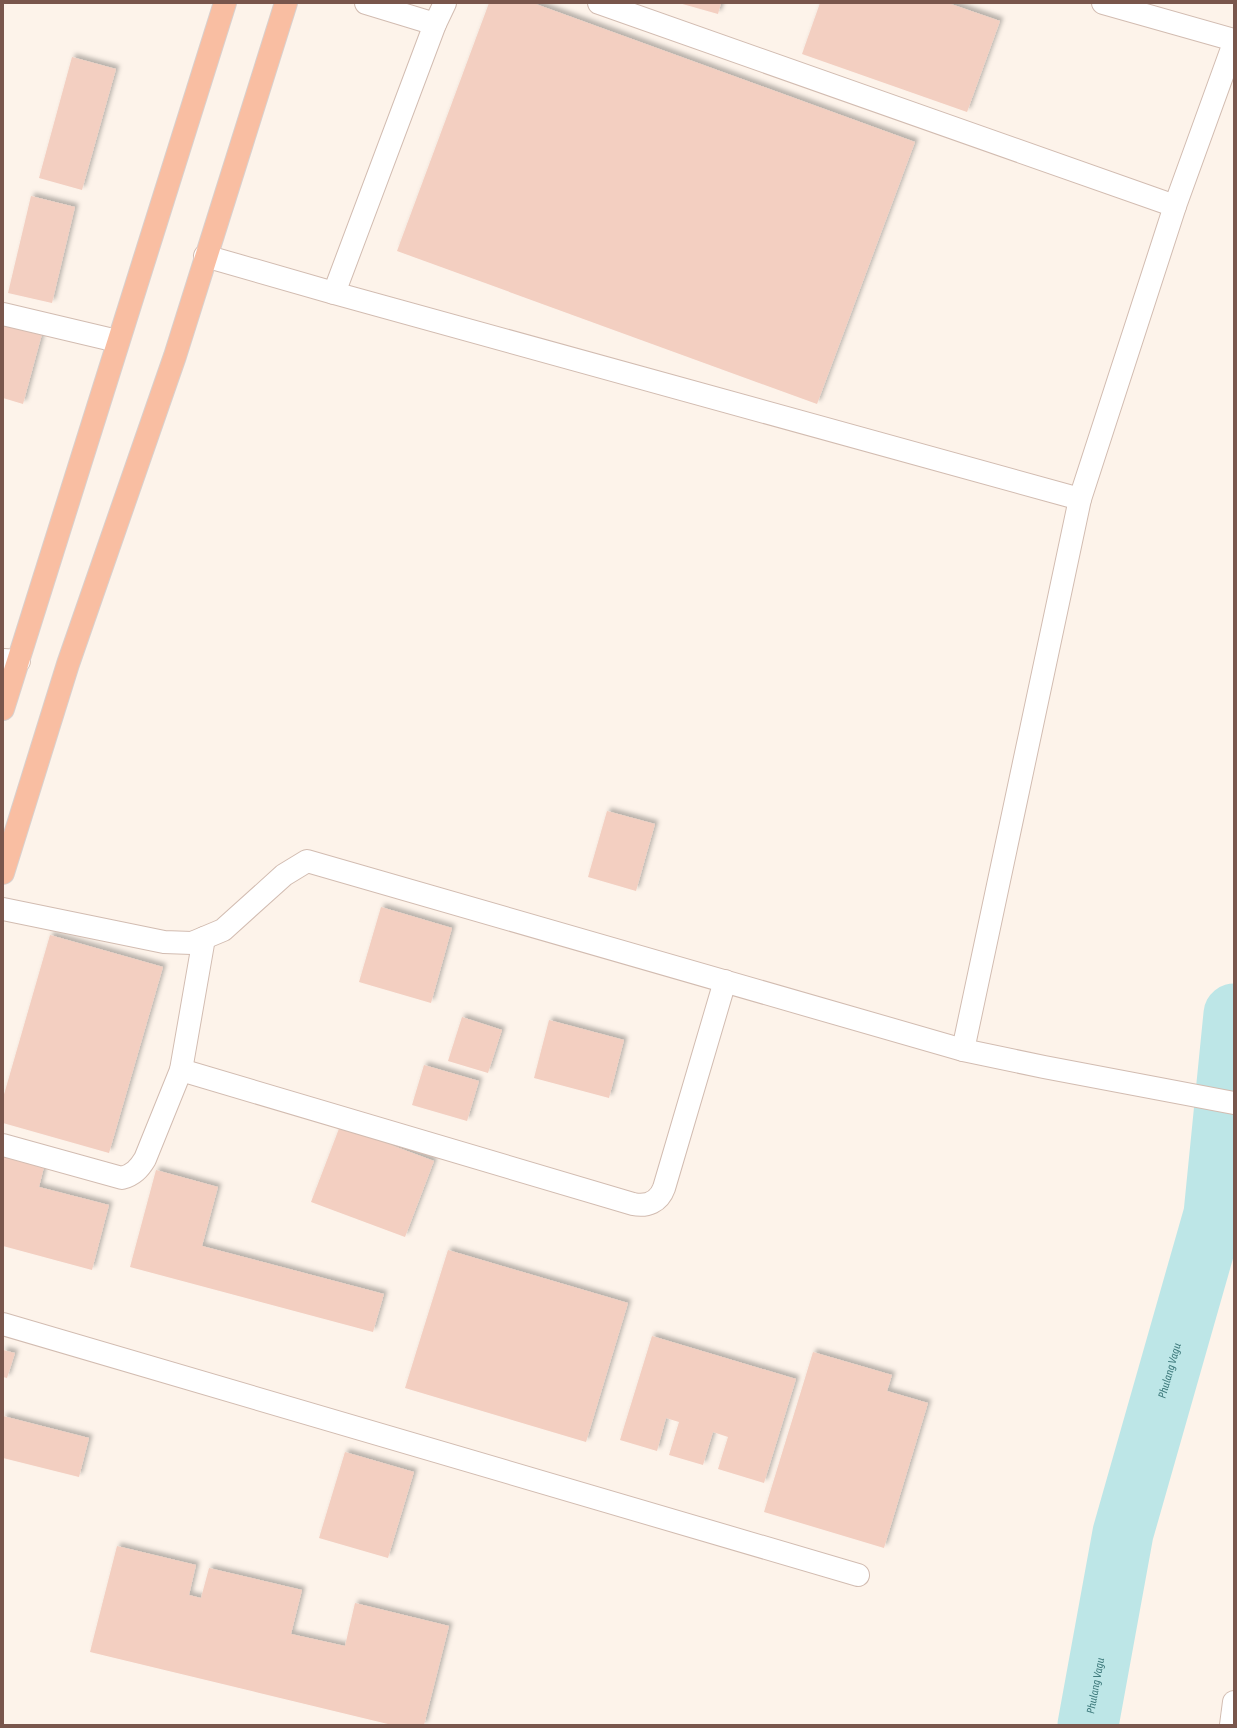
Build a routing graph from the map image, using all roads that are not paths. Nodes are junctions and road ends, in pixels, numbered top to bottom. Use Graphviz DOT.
graph roads {
  1 [pos="224,3"];
  2 [pos="286,3"];
  3 [pos="366,3"];
  4 [pos="445,3"];
  5 [pos="599,3"];
  6 [pos="1103,3"];
  7 [pos="435,24"];
  8 [pos="1234,42"];
  9 [pos="1175,206"];
  10 [pos="205,256"];
  11 [pos="334,293"];
  12 [pos="3,314"];
  13 [pos="117,341"];
  14 [pos="1080,500"];
  15 [pos="11,660"];
  16 [pos="3,709"];
  17 [pos="3,873"];
  18 [pos="3,909"];
  19 [pos="204,938"];
  20 [pos="725,981"];
  21 [pos="963,1050"];
  22 [pos="181,1070"];
  23 [pos="1234,1103"];
  24 [pos="3,1145"];
  25 [pos="3,1324"];
  26 [pos="858,1575"];
  27 [pos="1234,1702"];
  28 [pos="1231,1725"];
  1 -- 13 [label="highway"];
  2 -- 10 [label="highway"];
  3 -- 7 [label="street"];
  4 -- 7 [label="street"];
  5 -- 9 [label="street"];
  6 -- 8 [label="street"];
  7 -- 11 [label="street"];
  8 -- 9 [label="street"];
  9 -- 14 [label="street"];
  10 -- 11 [label="street"];
  10 -- 17 [label="highway"];
  11 -- 14 [label="street"];
  12 -- 13 [label="street"];
  13 -- 15 [label="highway"];
  14 -- 21 [label="street"];
  15 -- 16 [label="highway"];
  18 -- 19 [label="street"];
  19 -- 20 [label="street"];
  19 -- 22 [label="street"];
  20 -- 21 [label="street"];
  20 -- 22 [label="street"];
  21 -- 23 [label="street"];
  22 -- 24 [label="street"];
  25 -- 26 [label="street"];
  27 -- 28 [label="street"];
}
